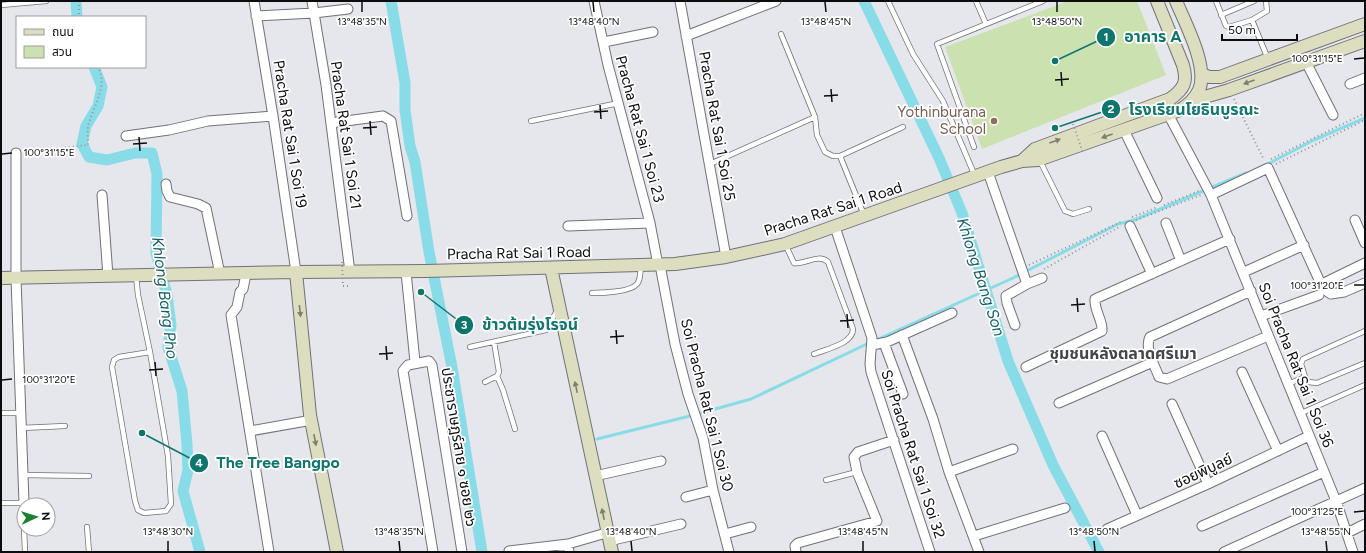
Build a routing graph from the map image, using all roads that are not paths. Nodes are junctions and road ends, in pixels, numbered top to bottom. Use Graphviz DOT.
graph roads {
  1 [pos="46,1"];
  2 [pos="254,1"];
  3 [pos="312,1"];
  4 [pos="594,1"];
  5 [pos="680,1"];
  6 [pos="776,1"];
  7 [pos="888,1"];
  8 [pos="976,1"];
  9 [pos="1043,1"];
  10 [pos="1157,1"];
  11 [pos="1176,1"];
  12 [pos="1216,1"];
  13 [pos="1254,1"];
  14 [pos="1266,1"];
  15 [pos="1,5"];
  16 [pos="348,9"];
  17 [pos="314,14"];
  18 [pos="1221,15"];
  19 [pos="256,16"];
  20 [pos="1252,20"];
  21 [pos="986,24"];
  22 [pos="1365,24"];
  23 [pos="653,32"];
  24 [pos="781,34"];
  25 [pos="686,36"];
  26 [pos="1365,41"];
  27 [pos="604,42"];
  28 [pos="1268,59"];
  29 [pos="1306,62"];
  30 [pos="1274,73"];
  31 [pos="1202,74"];
  32 [pos="1365,78"];
  33 [pos="1350,84"];
  34 [pos="1194,100"];
  35 [pos="619,103"];
  36 [pos="1168,114"];
  37 [pos="1333,115"];
  38 [pos="273,116"];
  39 [pos="815,117"];
  40 [pos="531,121"];
  41 [pos="331,123"];
  42 [pos="902,127"];
  43 [pos="1124,130"];
  44 [pos="126,136"];
  45 [pos="974,147"];
  46 [pos="16,153"];
  47 [pos="840,156"];
  48 [pos="1039,159"];
  49 [pos="1022,161"];
  50 [pos="710,164"];
  51 [pos="988,172"];
  52 [pos="976,176"];
  53 [pos="166,184"];
  54 [pos="1209,190"];
  55 [pos="102,195"];
  56 [pos="1157,198"];
  57 [pos="1089,209"];
  58 [pos="406,216"];
  59 [pos="865,217"];
  60 [pos="1355,220"];
  61 [pos="1129,222"];
  62 [pos="650,223"];
  63 [pos="1166,223"];
  64 [pos="568,226"];
  65 [pos="836,227"];
  66 [pos="1230,239"];
  67 [pos="1365,243"];
  68 [pos="785,244"];
  69 [pos="1304,245"];
  70 [pos="726,257"];
  71 [pos="1181,261"];
  72 [pos="1365,263"];
  73 [pos="659,265"];
  74 [pos="641,266"];
  75 [pos="551,268"];
  76 [pos="296,272"];
  77 [pos="350,272"];
  78 [pos="406,272"];
  79 [pos="1244,272"];
  80 [pos="220,274"];
  81 [pos="246,274"];
  82 [pos="1152,274"];
  83 [pos="108,276"];
  84 [pos="136,276"];
  85 [pos="1024,276"];
  86 [pos="1,278"];
  87 [pos="16,278"];
  88 [pos="1042,278"];
  89 [pos="1320,282"];
  90 [pos="1365,283"];
  91 [pos="1251,291"];
  92 [pos="592,293"];
  93 [pos="1319,294"];
  94 [pos="559,307"];
  95 [pos="952,313"];
  96 [pos="1261,316"];
  97 [pos="1015,325"];
  98 [pos="1365,331"];
  99 [pos="902,335"];
  100 [pos="1268,336"];
  101 [pos="494,342"];
  102 [pos="872,342"];
  103 [pos="884,343"];
  104 [pos="470,347"];
  105 [pos="150,352"];
  106 [pos="814,354"];
  107 [pos="415,362"];
  108 [pos="1153,362"];
  109 [pos="1365,363"];
  110 [pos="1026,367"];
  111 [pos="1242,372"];
  112 [pos="497,376"];
  113 [pos="1305,377"];
  114 [pos="485,382"];
  115 [pos="1287,384"];
  116 [pos="1365,385"];
  117 [pos="903,394"];
  118 [pos="1059,403"];
  119 [pos="1172,404"];
  120 [pos="1,413"];
  121 [pos="21,413"];
  122 [pos="1299,414"];
  123 [pos="312,420"];
  124 [pos="65,426"];
  125 [pos="21,428"];
  126 [pos="515,429"];
  127 [pos="250,431"];
  128 [pos="1102,436"];
  129 [pos="1309,436"];
  130 [pos="894,440"];
  131 [pos="1014,449"];
  132 [pos="1278,451"];
  133 [pos="661,461"];
  134 [pos="857,472"];
  135 [pos="948,472"];
  136 [pos="1324,472"];
  137 [pos="23,475"];
  138 [pos="89,476"];
  139 [pos="595,476"];
  140 [pos="826,480"];
  141 [pos="1208,484"];
  142 [pos="1365,488"];
  143 [pos="713,490"];
  144 [pos="686,496"];
  145 [pos="24,497"];
  146 [pos="1336,502"];
  147 [pos="1,503"];
  148 [pos="16,503"];
  149 [pos="1066,508"];
  150 [pos="1137,515"];
  151 [pos="681,524"];
  152 [pos="1365,524"];
  153 [pos="1202,526"];
  154 [pos="87,527"];
  155 [pos="750,527"];
  156 [pos="1107,529"];
  157 [pos="1347,532"];
  158 [pos="725,534"];
  159 [pos="974,536"];
  160 [pos="24,537"];
  161 [pos="609,542"];
  162 [pos="568,548"];
  163 [pos="509,551"];
  164 [pos="25,552"];
  165 [pos="89,552"];
  166 [pos="269,552"];
  167 [pos="337,552"];
  168 [pos="433,552"];
  169 [pos="462,552"];
  170 [pos="729,552"];
  171 [pos="796,552"];
  172 [pos="930,552"];
  173 [pos="979,552"];
  174 [pos="1224,552"];
  175 [pos="1353,552"];
  1 -- 15 [label="lane"];
  2 -- 19 [label="street, Pracha Rat Sai 1 Soi 19"];
  3 -- 17 [label="street, Pracha Rat Sai 1 Soi 21"];
  4 -- 27 [label="street, Pracha Rat Sai 1 Soi 23"];
  5 -- 25 [label="street, Pracha Rat Sai 1 Soi 25"];
  6 -- 25 [label="street"];
  7 -- 52 [label="lane"];
  8 -- 21 [label="lane"];
  9 -- 21 [label="lane"];
  49 -- 10 [label="main road, Pracha Rat Sai 1 Road, one-way"];
  11 -- 31 [label="main road"];
  12 -- 18 [label="lane"];
  13 -- 18 [label="lane"];
  14 -- 20 [label="lane"];
  16 -- 17 [label="street"];
  17 -- 19 [label="street"];
  17 -- 41 [label="street, Pracha Rat Sai 1 Soi 21"];
  18 -- 20 [label="lane"];
  19 -- 38 [label="street, Pracha Rat Sai 1 Soi 19"];
  20 -- 28 [label="lane"];
  21 -- 45 [label="lane"];
  22 -- 28 [label="main road"];
  23 -- 27 [label="street"];
  24 -- 39 [label="lane"];
  25 -- 50 [label="street, Pracha Rat Sai 1 Soi 25"];
  26 -- 29 [label="main road, Pracha Rat Sai 1 Road"];
  27 -- 35 [label="street, Pracha Rat Sai 1 Soi 23"];
  28 -- 30 [label="main road"];
  28 -- 31 [label="main road"];
  29 -- 30 [label="main road, Pracha Rat Sai 1 Road"];
  29 -- 37 [label="street"];
  30 -- 34 [label="main road, Pracha Rat Sai 1 Road, one-way"];
  31 -- 34 [label="main road"];
  32 -- 33 [label="street"];
  34 -- 36 [label="main road, Pracha Rat Sai 1 Road"];
  35 -- 40 [label="lane"];
  35 -- 62 [label="street, Pracha Rat Sai 1 Soi 23"];
  36 -- 43 [label="main road, Pracha Rat Sai 1 Road"];
  36 -- 54 [label="street, Soi Pracha Rat Sai 1 Soi 36"];
  38 -- 44 [label="street"];
  38 -- 76 [label="street, Pracha Rat Sai 1 Soi 19"];
  39 -- 47 [label="lane"];
  39 -- 50 [label="lane"];
  41 -- 58 [label="street"];
  41 -- 77 [label="street, Pracha Rat Sai 1 Soi 21"];
  42 -- 47 [label="lane"];
  43 -- 48 [label="main road, Pracha Rat Sai 1 Road, one-way"];
  43 -- 56 [label="street"];
  46 -- 87 [label="street"];
  47 -- 59 [label="lane"];
  48 -- 49 [label="main road, Pracha Rat Sai 1 Road"];
  48 -- 57 [label="lane"];
  49 -- 51 [label="main road, Pracha Rat Sai 1 Road"];
  50 -- 70 [label="street, Pracha Rat Sai 1 Soi 25"];
  51 -- 52 [label="main road, Pracha Rat Sai 1 Road"];
  51 -- 85 [label="street"];
  52 -- 59 [label="main road, Pracha Rat Sai 1 Road"];
  53 -- 80 [label="street"];
  54 -- 66 [label="street, Soi Pracha Rat Sai 1 Soi 36"];
  54 -- 69 [label="street"];
  55 -- 83 [label="street"];
  59 -- 65 [label="main road, Pracha Rat Sai 1 Road"];
  60 -- 67 [label="street"];
  61 -- 82 [label="street"];
  62 -- 64 [label="street"];
  62 -- 73 [label="street, Pracha Rat Sai 1 Soi 23"];
  63 -- 71 [label="street"];
  65 -- 68 [label="main road, Pracha Rat Sai 1 Road"];
  65 -- 102 [label="street, Soi Pracha Rat Sai 1 Soi 32"];
  66 -- 71 [label="street"];
  66 -- 79 [label="street, Soi Pracha Rat Sai 1 Soi 36"];
  68 -- 70 [label="main road, Pracha Rat Sai 1 Road"];
  68 -- 106 [label="lane"];
  69 -- 79 [label="street"];
  69 -- 89 [label="street"];
  70 -- 73 [label="main road, Pracha Rat Sai 1 Road"];
  71 -- 82 [label="street"];
  72 -- 89 [label="street"];
  73 -- 74 [label="main road, Pracha Rat Sai 1 Road"];
  73 -- 143 [label="street, Soi Pracha Rat Sai 1 Soi 30"];
  74 -- 75 [label="main road, Pracha Rat Sai 1 Road"];
  74 -- 92 [label="lane"];
  75 -- 78 [label="main road, Pracha Rat Sai 1 Road"];
  75 -- 94 [label="main road"];
  76 -- 77 [label="main road, Pracha Rat Sai 1 Road"];
  76 -- 81 [label="main road, Pracha Rat Sai 1 Road"];
  76 -- 123 [label="main road, one-way"];
  77 -- 78 [label="main road, Pracha Rat Sai 1 Road"];
  78 -- 107 [label="street"];
  79 -- 91 [label="street, Soi Pracha Rat Sai 1 Soi 36"];
  80 -- 81 [label="main road, Pracha Rat Sai 1 Road"];
  80 -- 84 [label="main road, Pracha Rat Sai 1 Road"];
  81 -- 127 [label="street"];
  82 -- 110 [label="street"];
  83 -- 84 [label="main road, Pracha Rat Sai 1 Road"];
  83 -- 87 [label="main road, Pracha Rat Sai 1 Road"];
  84 -- 105 [label="lane"];
  85 -- 88 [label="street"];
  85 -- 97 [label="street"];
  86 -- 87 [label="main road, Pracha Rat Sai 1 Road"];
  87 -- 121 [label="street"];
  89 -- 90 [label="street"];
  91 -- 96 [label="street, Soi Pracha Rat Sai 1 Soi 36"];
  91 -- 108 [label="street"];
  93 -- 96 [label="street"];
  94 -- 101 [label="lane"];
  139 -- 94 [label="main road, one-way"];
  95 -- 99 [label="street"];
  96 -- 100 [label="street, Soi Pracha Rat Sai 1 Soi 36"];
  98 -- 113 [label="lane"];
  99 -- 103 [label="street"];
  99 -- 135 [label="street"];
  100 -- 108 [label="street"];
  100 -- 115 [label="street, Soi Pracha Rat Sai 1 Soi 36"];
  101 -- 104 [label="lane"];
  101 -- 112 [label="lane"];
  102 -- 103 [label="street"];
  102 -- 130 [label="street, Soi Pracha Rat Sai 1 Soi 32"];
  103 -- 117 [label="street"];
  105 -- 105 [label="lane"];
  107 -- 168 [label="street"];
  107 -- 169 [label="street, ประชาราษฎร์สาย ๑ ซอย ๒๖"];
  108 -- 118 [label="street"];
  109 -- 113 [label="lane"];
  111 -- 132 [label="street"];
  112 -- 114 [label="lane"];
  112 -- 126 [label="lane"];
  113 -- 115 [label="lane"];
  115 -- 122 [label="street, Soi Pracha Rat Sai 1 Soi 36"];
  116 -- 122 [label="lane"];
  119 -- 141 [label="street"];
  120 -- 121 [label="lane"];
  121 -- 125 [label="street"];
  122 -- 129 [label="street, Soi Pracha Rat Sai 1 Soi 36"];
  123 -- 127 [label="street"];
  123 -- 167 [label="main road, one-way"];
  124 -- 125 [label="lane"];
  125 -- 137 [label="street"];
  127 -- 166 [label="street"];
  128 -- 150 [label="street"];
  129 -- 132 [label="street, ซอยพิบูลย์"];
  129 -- 136 [label="street, Soi Pracha Rat Sai 1 Soi 36"];
  130 -- 134 [label="street"];
  130 -- 172 [label="street, Soi Pracha Rat Sai 1 Soi 32"];
  131 -- 135 [label="street"];
  132 -- 141 [label="street, ซอยพิบูลย์"];
  133 -- 139 [label="street"];
  134 -- 140 [label="lane"];
  134 -- 171 [label="street"];
  135 -- 159 [label="street"];
  136 -- 146 [label="street, Soi Pracha Rat Sai 1 Soi 36"];
  136 -- 153 [label="street"];
  137 -- 138 [label="lane"];
  137 -- 145 [label="street"];
  161 -- 139 [label="main road, one-way"];
  141 -- 150 [label="street, ซอยพิบูลย์"];
  142 -- 146 [label="street"];
  143 -- 144 [label="street"];
  143 -- 158 [label="street, Soi Pracha Rat Sai 1 Soi 30"];
  146 -- 157 [label="street, Soi Pracha Rat Sai 1 Soi 36"];
  146 -- 174 [label="street"];
  147 -- 148 [label="lane"];
  149 -- 159 [label="street"];
  150 -- 156 [label="street, ซอยพิบูลย์"];
  151 -- 161 [label="street"];
  152 -- 157 [label="street"];
  154 -- 165 [label="lane"];
  155 -- 158 [label="street"];
  157 -- 175 [label="street, Soi Pracha Rat Sai 1 Soi 36"];
  158 -- 170 [label="street, Soi Pracha Rat Sai 1 Soi 30"];
  159 -- 173 [label="street"];
  160 -- 164 [label="lane"];
  161 -- 162 [label="street"];
  162 -- 163 [label="street"];
}
